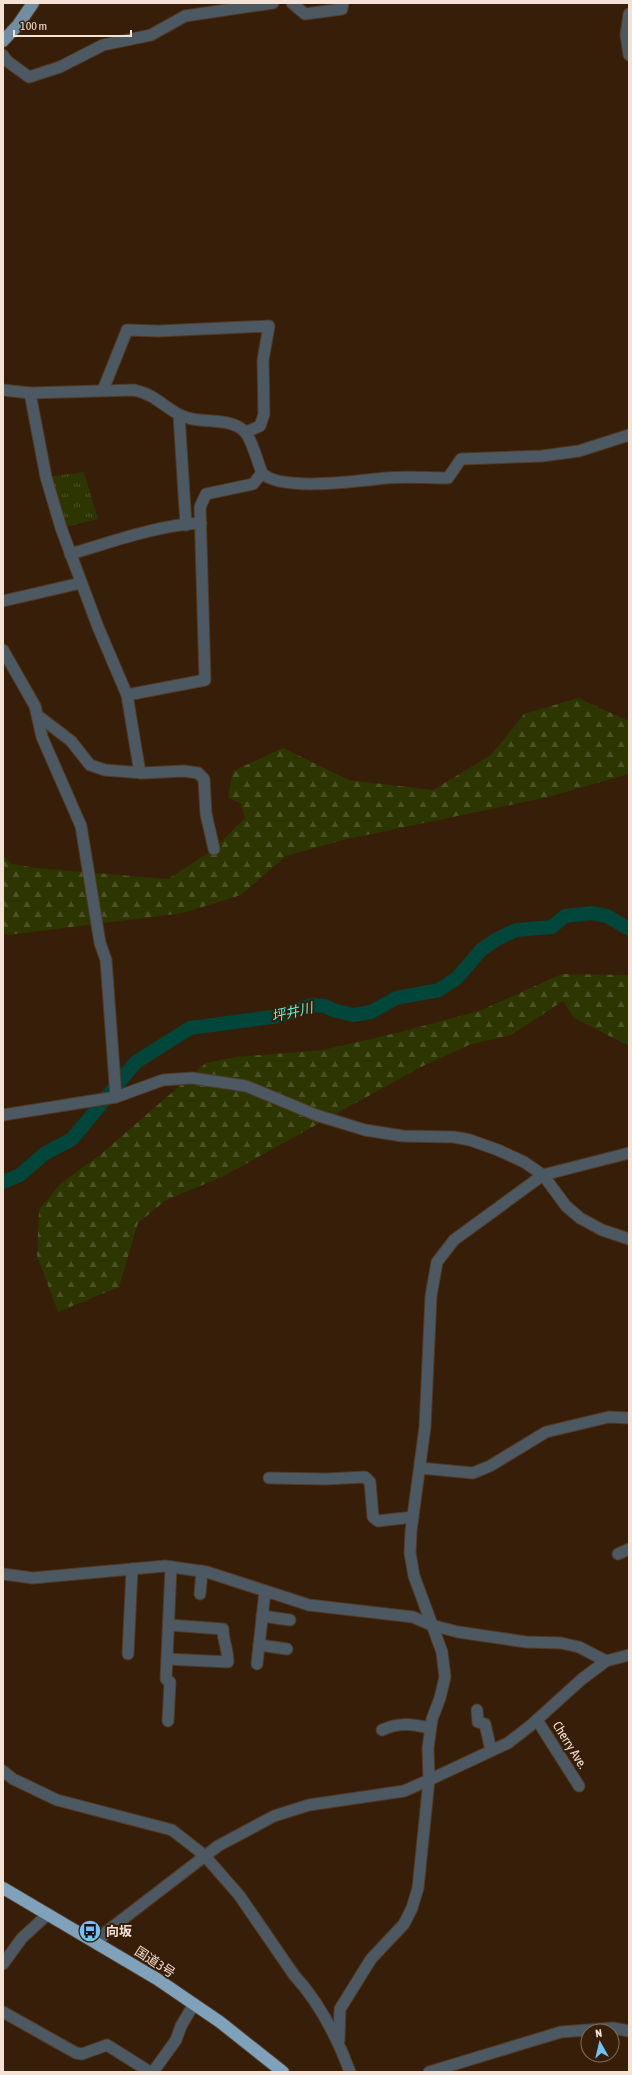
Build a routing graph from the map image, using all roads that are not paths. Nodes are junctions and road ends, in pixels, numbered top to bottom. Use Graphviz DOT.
graph roads {
  1 [pos="33,3"];
  2 [pos="273,3"];
  3 [pos="292,3"];
  4 [pos="343,3"];
  5 [pos="629,14"];
  6 [pos="3,41"];
  7 [pos="3,55"];
  8 [pos="629,55"];
  9 [pos="3,390"];
  10 [pos="103,390"];
  11 [pos="30,393"];
  12 [pos="180,415"];
  13 [pos="246,432"];
  14 [pos="629,435"];
  15 [pos="262,473"];
  16 [pos="201,523"];
  17 [pos="186,525"];
  18 [pos="70,554"];
  19 [pos="81,583"];
  20 [pos="3,601"];
  21 [pos="3,650"];
  22 [pos="127,696"];
  23 [pos="38,718"];
  24 [pos="140,773"];
  25 [pos="214,849"];
  26 [pos="116,1097"];
  27 [pos="3,1115"];
  28 [pos="629,1153"];
  29 [pos="542,1175"];
  30 [pos="629,1238"];
  31 [pos="629,1418"];
  32 [pos="420,1468"];
  33 [pos="269,1478"];
  34 [pos="413,1517"];
  35 [pos="629,1549"];
  36 [pos="618,1554"];
  37 [pos="171,1567"];
  38 [pos="132,1569"];
  39 [pos="202,1571"];
  40 [pos="3,1574"];
  41 [pos="265,1591"];
  42 [pos="200,1594"];
  43 [pos="262,1616"];
  44 [pos="290,1620"];
  45 [pos="169,1625"];
  46 [pos="431,1625"];
  47 [pos="259,1645"];
  48 [pos="287,1649"];
  49 [pos="128,1654"];
  50 [pos="629,1655"];
  51 [pos="167,1659"];
  52 [pos="606,1661"];
  53 [pos="257,1664"];
  54 [pos="477,1710"];
  55 [pos="537,1720"];
  56 [pos="168,1721"];
  57 [pos="430,1728"];
  58 [pos="382,1730"];
  59 [pos="491,1750"];
  60 [pos="3,1771"];
  61 [pos="429,1780"];
  62 [pos="579,1786"];
  63 [pos="204,1855"];
  64 [pos="3,1888"];
  65 [pos="48,1914"];
  66 [pos="98,1943"];
  67 [pos="3,1964"];
  68 [pos="194,2004"];
  69 [pos="3,2012"];
  70 [pos="629,2031"];
  71 [pos="339,2040"];
  72 [pos="150,2072"];
  73 [pos="153,2072"];
  74 [pos="284,2072"];
  75 [pos="350,2072"];
  76 [pos="429,2072"];
  1 -- 6 [label="main road"];
  2 -- 7 [label="street"];
  3 -- 4 [label="street"];
  5 -- 8 [label="street"];
  9 -- 11 [label="street"];
  10 -- 11 [label="street"];
  10 -- 12 [label="street"];
  10 -- 13 [label="street"];
  11 -- 18 [label="street"];
  12 -- 13 [label="street"];
  12 -- 17 [label="street"];
  13 -- 15 [label="street"];
  14 -- 15 [label="street"];
  15 -- 16 [label="street"];
  16 -- 17 [label="street"];
  16 -- 22 [label="street"];
  17 -- 18 [label="street"];
  18 -- 19 [label="street"];
  19 -- 20 [label="street"];
  19 -- 22 [label="street"];
  21 -- 23 [label="street"];
  22 -- 24 [label="street"];
  23 -- 24 [label="street"];
  23 -- 26 [label="street"];
  24 -- 25 [label="street"];
  26 -- 27 [label="street"];
  26 -- 29 [label="street"];
  28 -- 29 [label="street"];
  29 -- 30 [label="street"];
  29 -- 32 [label="street"];
  31 -- 32 [label="street"];
  32 -- 34 [label="street"];
  33 -- 34 [label="street"];
  34 -- 46 [label="street"];
  35 -- 36 [label="street"];
  37 -- 38 [label="street"];
  37 -- 39 [label="street"];
  37 -- 45 [label="street"];
  38 -- 40 [label="street"];
  38 -- 49 [label="street"];
  39 -- 41 [label="street"];
  39 -- 42 [label="street"];
  41 -- 43 [label="street"];
  41 -- 46 [label="street"];
  43 -- 44 [label="street"];
  43 -- 47 [label="street"];
  45 -- 51 [label="street"];
  45 -- 51 [label="street"];
  46 -- 52 [label="street"];
  46 -- 57 [label="street"];
  47 -- 48 [label="street"];
  47 -- 53 [label="street"];
  50 -- 52 [label="street"];
  51 -- 56 [label="street"];
  52 -- 55 [label="street"];
  54 -- 59 [label="street"];
  55 -- 59 [label="street"];
  55 -- 62 [label="street, Cherry Ave."];
  57 -- 58 [label="street"];
  57 -- 61 [label="street"];
  59 -- 61 [label="street"];
  60 -- 63 [label="street"];
  61 -- 63 [label="street"];
  61 -- 71 [label="street"];
  63 -- 66 [label="street"];
  63 -- 71 [label="street"];
  64 -- 65 [label="highway, 国道3号"];
  65 -- 66 [label="highway, 国道3号"];
  65 -- 67 [label="street"];
  66 -- 68 [label="highway, 国道3号"];
  68 -- 73 [label="street"];
  68 -- 74 [label="highway, 国道3号"];
  69 -- 72 [label="street"];
  70 -- 76 [label="street"];
  71 -- 75 [label="street"];
}
